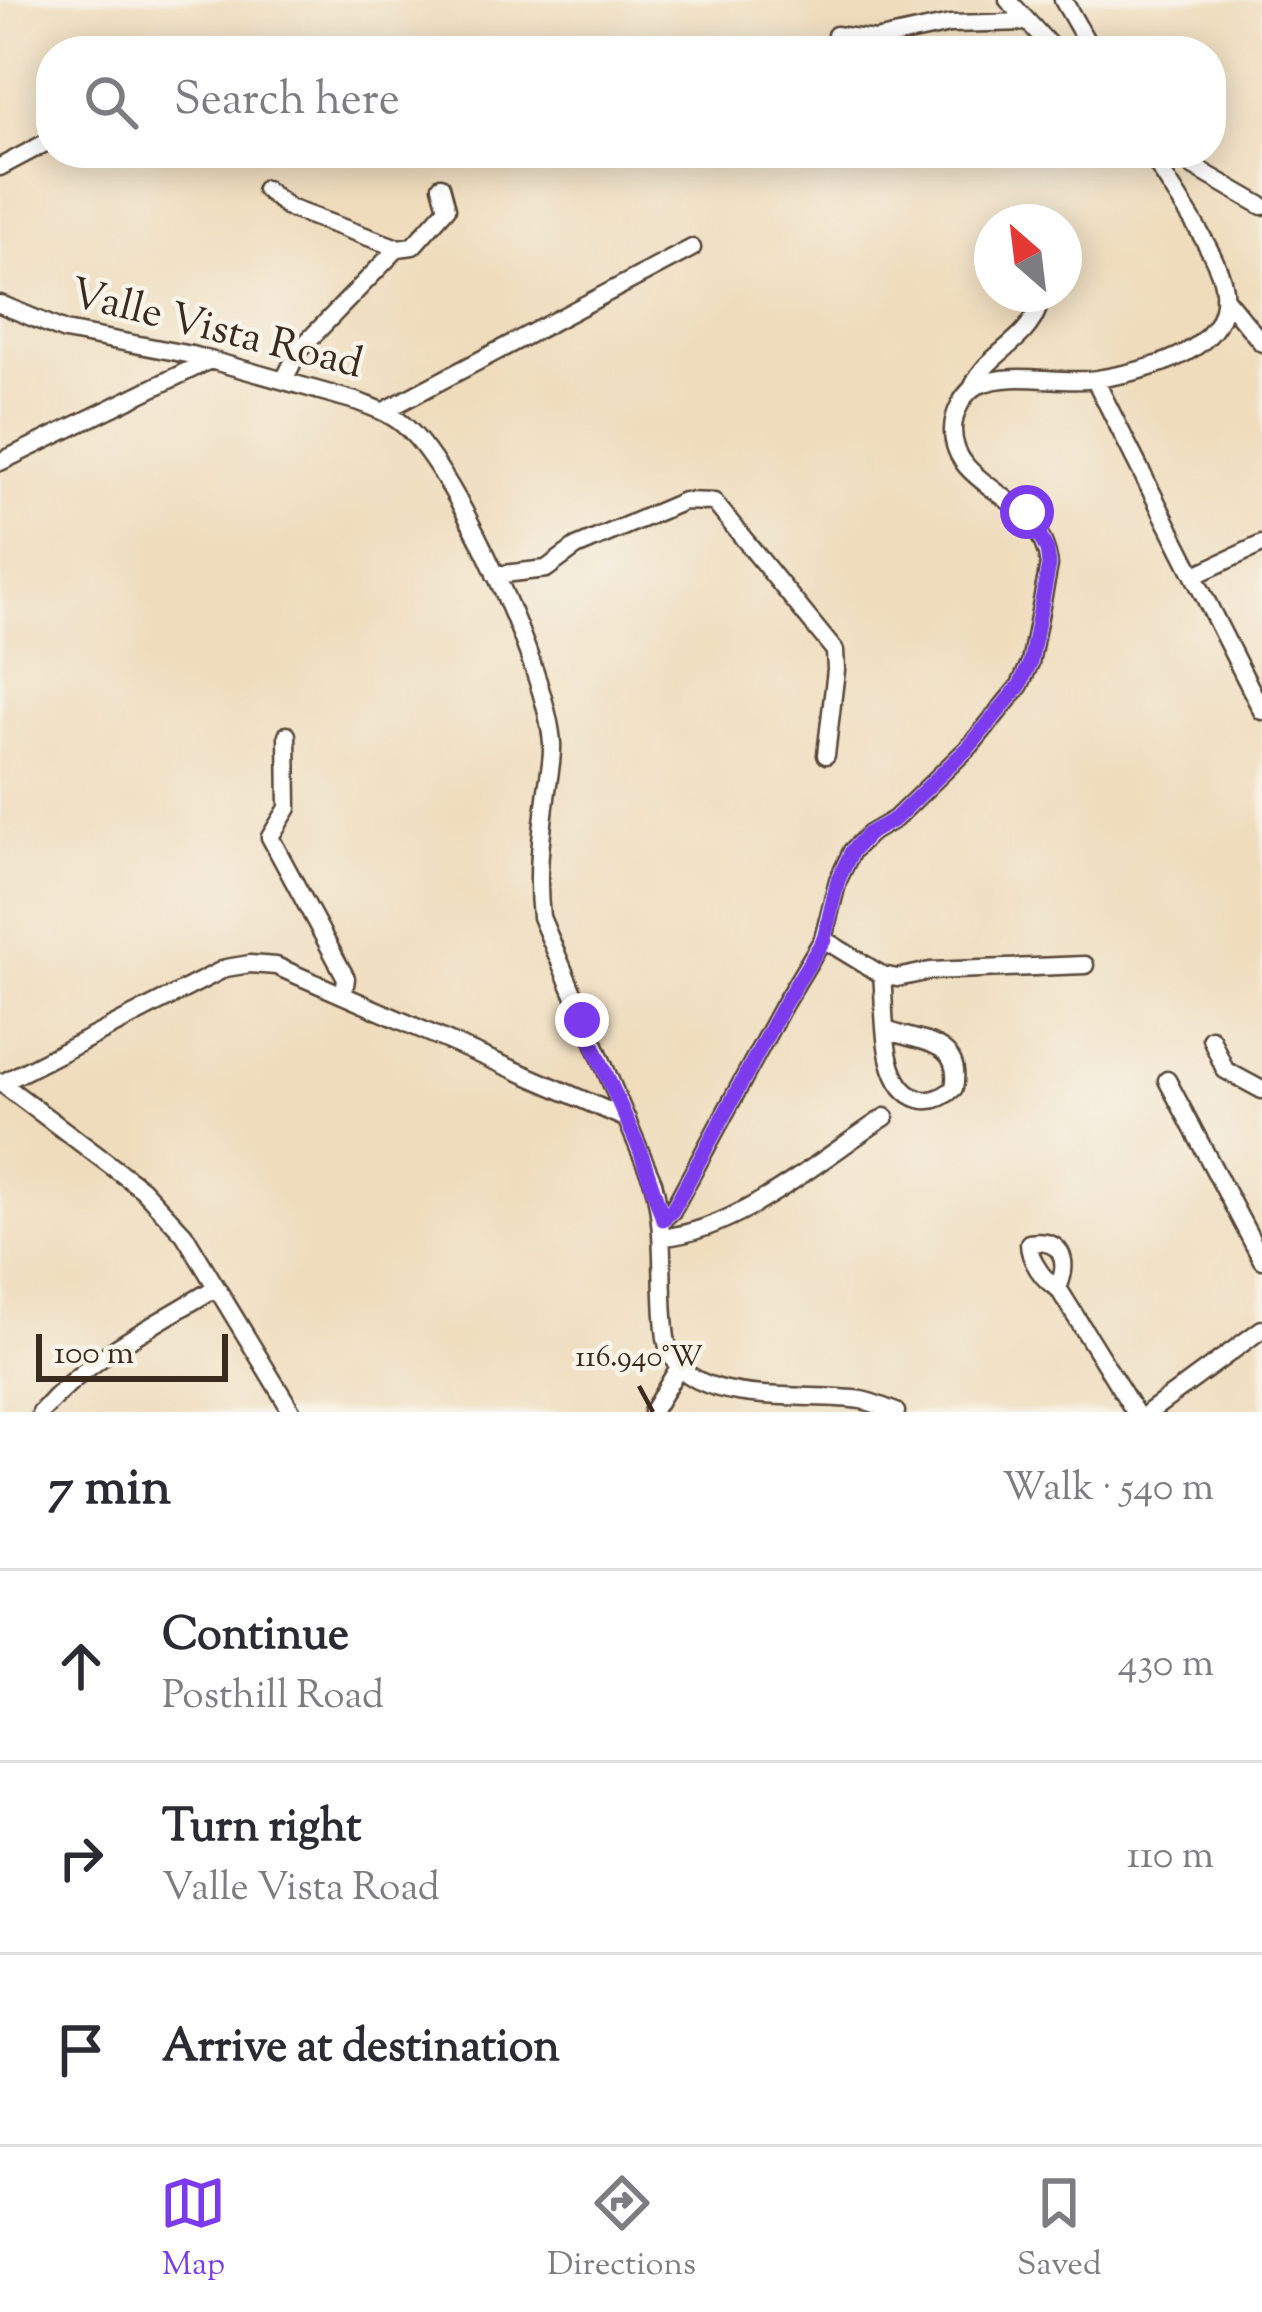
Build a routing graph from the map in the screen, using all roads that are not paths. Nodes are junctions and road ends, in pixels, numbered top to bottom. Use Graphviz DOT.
graph roads {
  1 [pos="1008,0"];
  2 [pos="1063,0"];
  3 [pos="1028,22"];
  4 [pos="836,35"];
  5 [pos="844,36"];
  6 [pos="894,36"];
  7 [pos="1041,36"];
  8 [pos="1083,36"];
  9 [pos="36,148"];
  10 [pos="0,167"];
  11 [pos="1159,168"];
  12 [pos="1196,168"];
  13 [pos="441,186"];
  14 [pos="265,190"];
  15 [pos="1262,206"];
  16 [pos="398,248"];
  17 [pos="692,248"];
  18 [pos="1224,296"];
  19 [pos="0,304"];
  20 [pos="1037,312"];
  21 [pos="1262,343"];
  22 [pos="210,359"];
  23 [pos="284,378"];
  24 [pos="1095,380"];
  25 [pos="973,386"];
  26 [pos="384,411"];
  27 [pos="0,463"];
  28 [pos="1262,544"];
  29 [pos="495,574"];
  30 [pos="1195,575"];
  31 [pos="1262,711"];
  32 [pos="287,735"];
  33 [pos="826,755"];
  34 [pos="824,939"];
  35 [pos="1085,965"];
  36 [pos="882,975"];
  37 [pos="344,993"];
  38 [pos="886,1030"];
  39 [pos="1211,1038"];
  40 [pos="1167,1080"];
  41 [pos="1,1083"];
  42 [pos="1262,1090"];
  43 [pos="885,1117"];
  44 [pos="627,1119"];
  45 [pos="664,1228"];
  46 [pos="1262,1260"];
  47 [pos="215,1288"];
  48 [pos="1058,1288"];
  49 [pos="1262,1329"];
  50 [pos="679,1367"];
  51 [pos="41,1412"];
  52 [pos="292,1412"];
  53 [pos="652,1412"];
  54 [pos="896,1412"];
  55 [pos="1135,1412"];
  56 [pos="1149,1412"];
  1 -- 3 [label="street"];
  2 -- 8 [label="street"];
  3 -- 6 [label="street"];
  3 -- 7 [label="street"];
  4 -- 5 [label="street"];
  9 -- 10 [label="street"];
  11 -- 18 [label="street"];
  12 -- 15 [label="street"];
  13 -- 16 [label="street"];
  14 -- 16 [label="street"];
  16 -- 23 [label="street"];
  17 -- 26 [label="street"];
  18 -- 21 [label="street"];
  18 -- 24 [label="street"];
  19 -- 22 [label="street, Valle Vista Road"];
  20 -- 25 [label="street"];
  22 -- 23 [label="street, Valle Vista Road"];
  22 -- 27 [label="street"];
  23 -- 26 [label="street, Valle Vista Road"];
  24 -- 25 [label="street"];
  24 -- 30 [label="street"];
  25 -- 34 [label="street"];
  26 -- 29 [label="street, Valle Vista Road"];
  28 -- 30 [label="street"];
  29 -- 33 [label="street"];
  29 -- 44 [label="street, Valle Vista Road"];
  30 -- 31 [label="street"];
  32 -- 37 [label="street"];
  34 -- 36 [label="street"];
  34 -- 45 [label="street"];
  35 -- 36 [label="street"];
  36 -- 38 [label="street"];
  37 -- 41 [label="street"];
  37 -- 44 [label="street"];
  38 -- 38 [label="street"];
  39 -- 42 [label="street"];
  40 -- 46 [label="street"];
  41 -- 47 [label="street"];
  43 -- 45 [label="street"];
  44 -- 45 [label="street, Valle Vista Road"];
  45 -- 50 [label="street, Valle Vista Road"];
  47 -- 51 [label="street"];
  47 -- 52 [label="street"];
  48 -- 55 [label="street"];
  49 -- 56 [label="street"];
  50 -- 53 [label="street"];
  50 -- 54 [label="street"];
}
